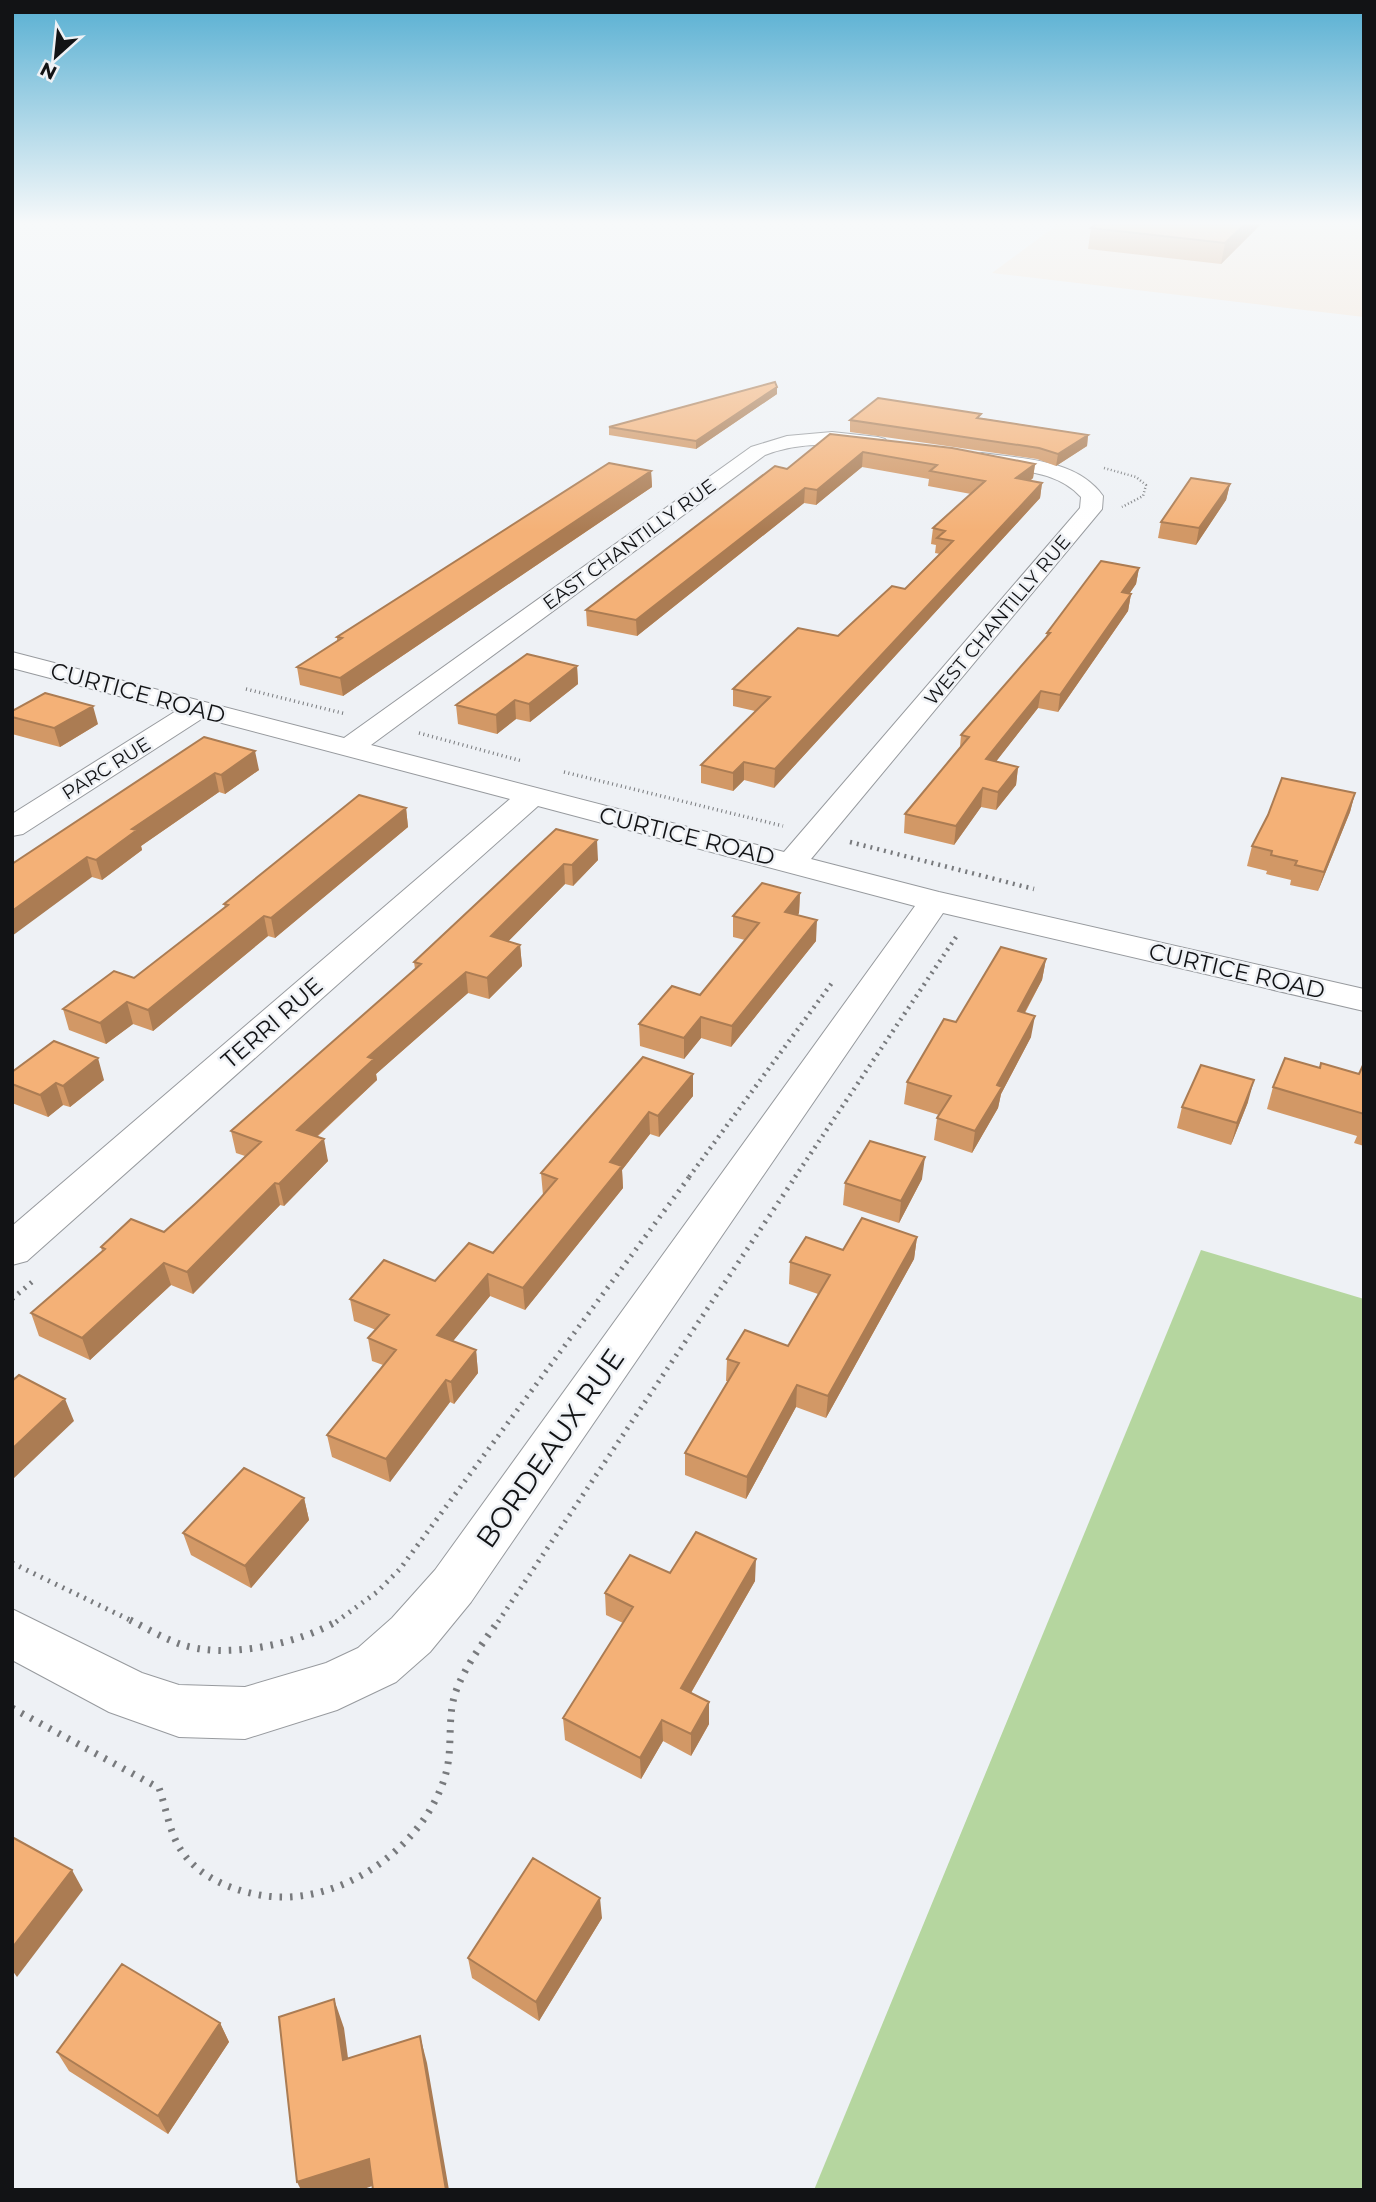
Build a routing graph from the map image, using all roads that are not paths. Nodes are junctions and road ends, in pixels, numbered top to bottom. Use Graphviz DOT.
graph roads {
  1 [pos="895,446"];
  2 [pos="954,455"];
  3 [pos="12,660"];
  4 [pos="199,709"];
  5 [pos="349,748"];
  6 [pos="537,776"];
  7 [pos="12,827"];
  8 [pos="791,863"];
  9 [pos="935,901"];
  10 [pos="1364,1000"];
  11 [pos="12,1250"];
  12 [pos="12,1633"];
  1 -- 5 [label="street, EAST CHANTILLY RUE"];
  2 -- 8 [label="street, WEST CHANTILLY RUE"];
  3 -- 4 [label="street, CURTICE ROAD"];
  4 -- 5 [label="street, CURTICE ROAD"];
  4 -- 7 [label="street, PARC RUE"];
  5 -- 6 [label="street, CURTICE ROAD"];
  6 -- 8 [label="street, CURTICE ROAD"];
  6 -- 11 [label="street, TERRI RUE"];
  8 -- 9 [label="street, CURTICE ROAD"];
  9 -- 10 [label="street, CURTICE ROAD"];
  9 -- 12 [label="street, BORDEAUX RUE"];
}
